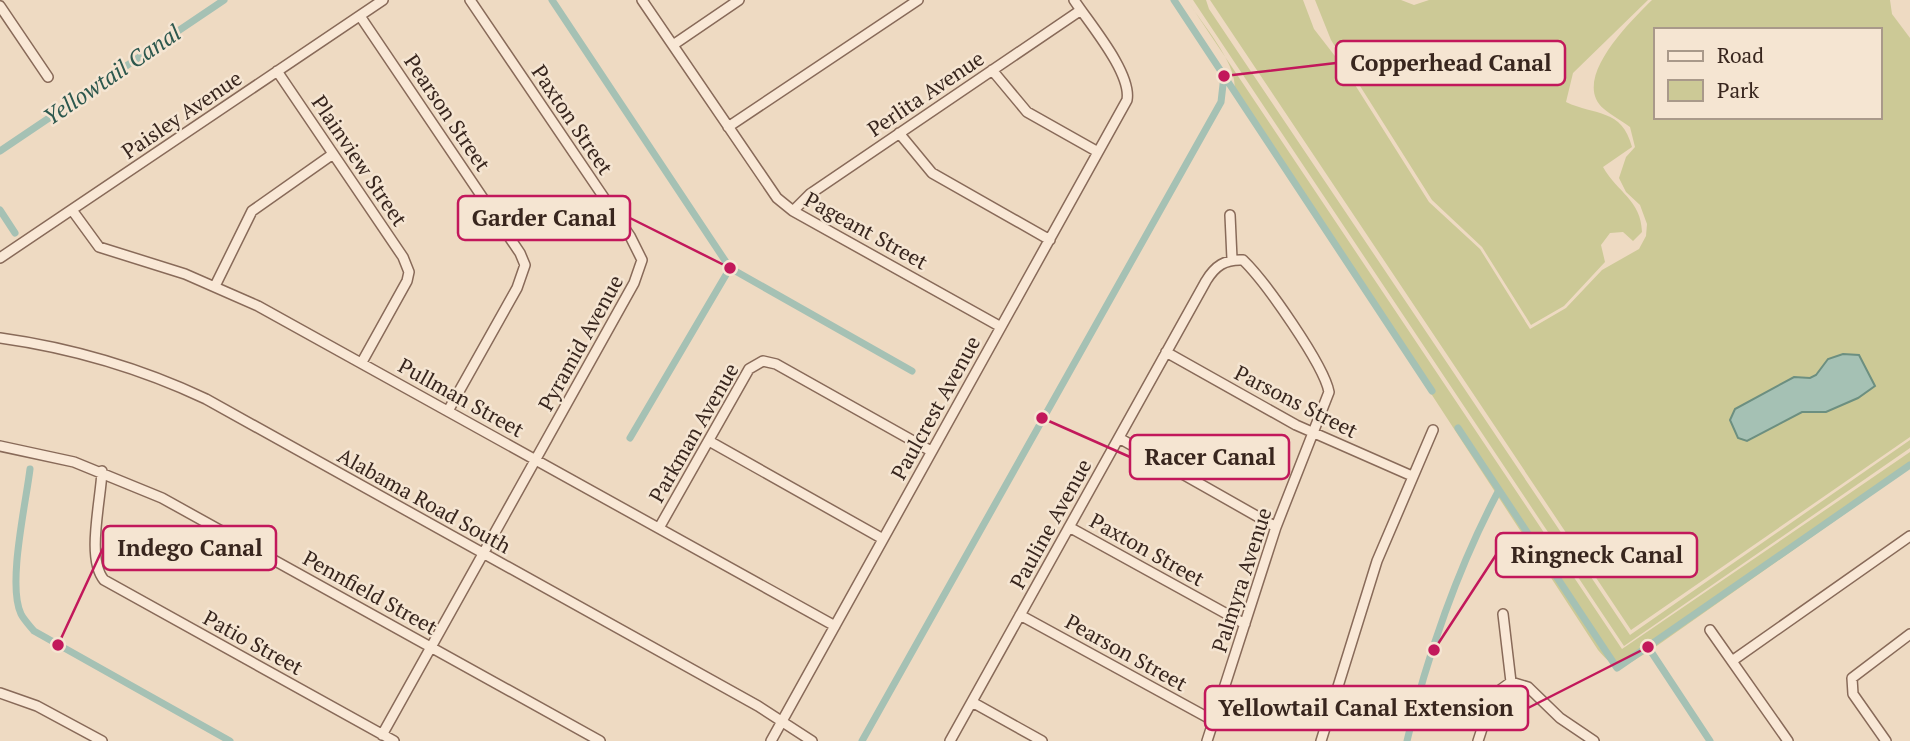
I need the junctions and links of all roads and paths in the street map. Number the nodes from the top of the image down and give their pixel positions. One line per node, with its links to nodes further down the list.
1 (383, 0): 9 (street, Paisley Avenue)
2 (470, 0): 24 (street, Paxton Street)
3 (642, 0): 10 (street, Pageant Street)
4 (739, 0): 10 (street)
5 (918, 0): 14 (street)
6 (1074, 0): 8 (street)
7 (0, 6): 13 (street)
8 (1081, 10): 11 (street, Perlita Avenue); 16 (street, Paulcrest Avenue)
9 (360, 16): 12 (street, Paisley Avenue); 30 (street, Pearson Street)
10 (673, 45): 14 (street, Pageant Street)
11 (992, 70): 15 (street, Perlita Avenue); 16 (street)
12 (277, 71): 17 (street, Plainview Street); 18 (street, Paisley Avenue)
13 (48, 77)
14 (728, 127): 19 (street, Pageant Street)
15 (899, 133): 19 (street, Perlita Avenue); 21 (street)
16 (1098, 152): 21 (street, Paulcrest Avenue)
17 (333, 154): 25 (street); 29 (street, Plainview Street)
18 (72, 210): 22 (street, Paisley Avenue); 25 (street, Pullman Street)
19 (793, 211): 26 (street, Pageant Street)
20 (1230, 215): 23 (street)
21 (1049, 240): 26 (street, Paulcrest Avenue)
22 (0, 258)
23 (1232, 259): 28 (street, Pauline Avenue); 32 (street, Palmyra Avenue)
24 (642, 260): 37 (street, Pyramid Avenue)
25 (215, 286): 29 (street, Pullman Street)
26 (1001, 327): 36 (street, Paulcrest Avenue)
27 (0, 338): 45 (street, Alabama Road South)
28 (1166, 352): 32 (street, Parsons Street); 33 (street, Pauline Avenue)
29 (362, 362): 30 (street, Pullman Street)
30 (448, 411): 37 (street, Pullman Street)
31 (1433, 430): 39 (street)
32 (1312, 433): 39 (street, Parsons Street); 41 (street, Palmyra Avenue)
33 (1119, 438): 40 (street, Pauline Avenue); 41 (street)
34 (709, 441): 36 (street, Parkman Avenue); 42 (street, Parkman Avenue); 44 (street)
35 (0, 446): 38 (street, Pennfield Street)
36 (932, 451): 44 (street, Paulcrest Avenue)
37 (537, 460): 42 (street, Pullman Street); 45 (street, Pyramid Avenue)
38 (102, 471): 52 (street, Pennfield Street); 59 (street, Patio Street)
39 (1412, 476): 68 (street)
40 (1069, 527): 47 (street, Pauline Avenue); 48 (street, Paxton Street)
41 (1276, 527): 48 (street, Palmyra Avenue)
42 (659, 528): 49 (street, Pullman Street)
43 (1910, 536): 53 (street)
44 (883, 539): 49 (street, Paulcrest Avenue)
45 (483, 554): 52 (street, Pyramid Avenue); 57 (street, Alabama Road South)
46 (1503, 614): 54 (street)
47 (1020, 615): 56 (street, Pauline Avenue); 58 (street, Pearson Street)
48 (1245, 624): 58 (street, Palmyra Avenue)
49 (835, 626): 57 (street, Paulcrest Avenue)
50 (1710, 630): 53 (street)
51 (1910, 635): 72 (street)
52 (432, 648): 59 (street, Pyramid Avenue); 62 (street, Pennfield Street)
53 (1732, 661): 71 (street)
54 (1511, 682): 69 (street); 70 (street)
55 (0, 693): 60 (street)
56 (972, 702): 65 (street, Pauline Avenue); 66 (street)
57 (783, 721): 63 (street, Paulcrest Avenue); 64 (street, Alabama Road South)
58 (1214, 722): 67 (street, Palmyra Avenue)
59 (382, 734): 61 (street, Patio Street)
60 (102, 741)
61 (394, 741)
62 (600, 741)
63 (771, 741)
64 (812, 741)
65 (950, 741)
66 (1042, 741)
67 (1207, 741)
68 (1321, 741)
69 (1478, 741)
70 (1594, 741)
71 (1788, 741)
72 (1886, 741)

